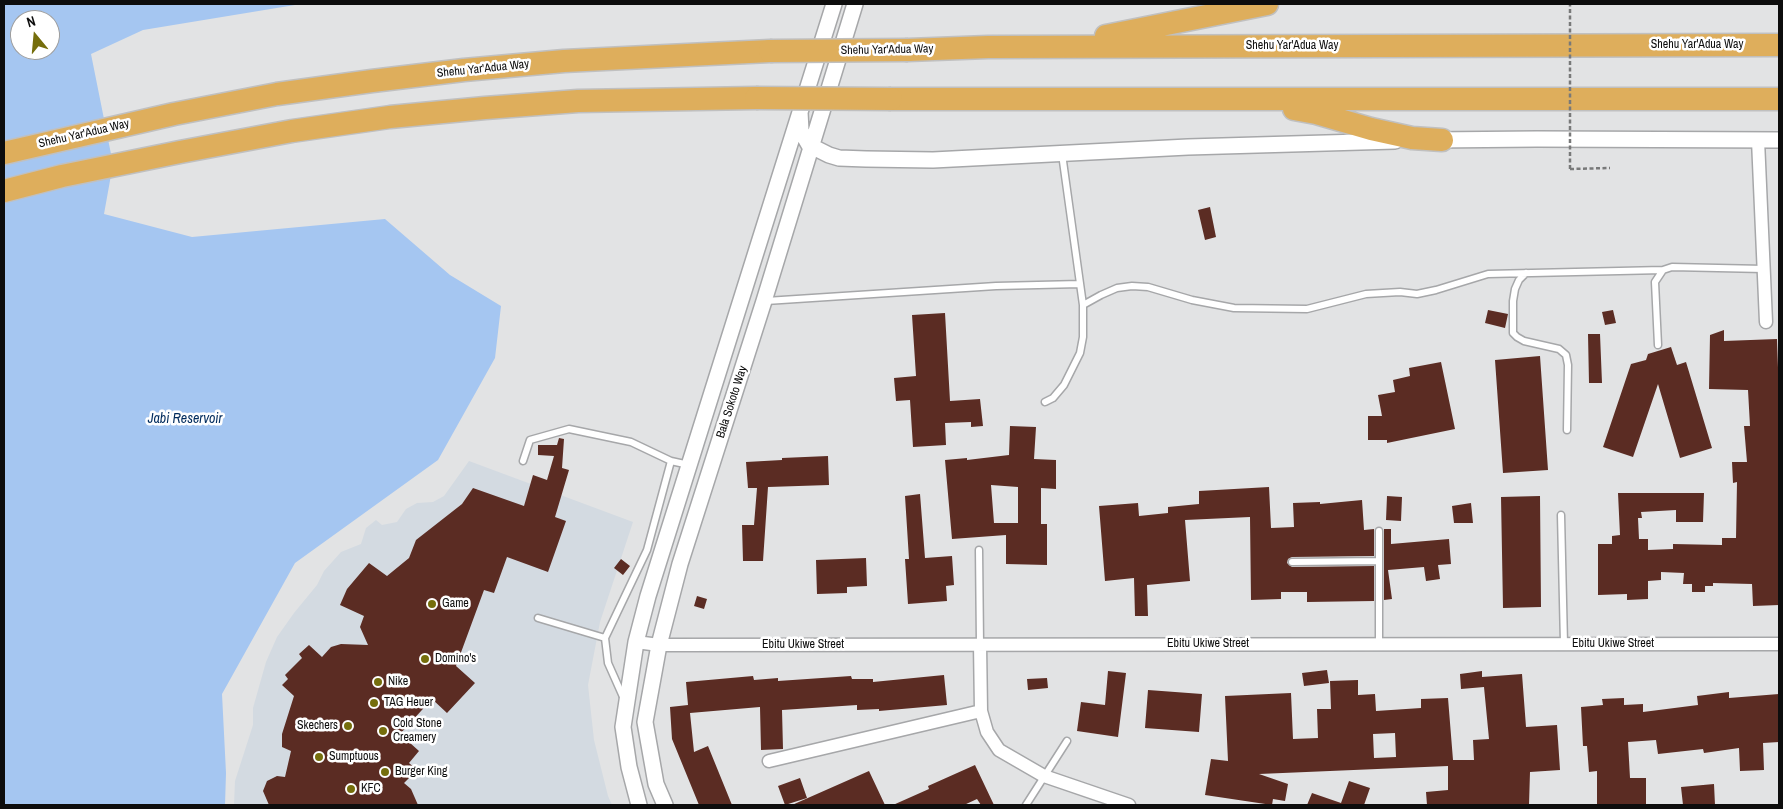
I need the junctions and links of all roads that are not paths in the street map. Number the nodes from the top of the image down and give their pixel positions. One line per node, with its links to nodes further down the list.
1 (834, 4): 8 (street, Bala Sokoto Way)
2 (855, 4): 12 (street, Bala Sokoto Way)
3 (1267, 4): 5 (highway)
4 (1779, 45): 5 (highway, Shehu Yar'Adua Way)
5 (988, 47): 13 (highway, Shehu Yar'Adua Way, bridge)
6 (1779, 99): 7 (highway)
7 (1153, 100): 9 (highway); 17 (highway, bridge)
8 (800, 112): 12 (street); 30 (street, Bala Sokoto Way)
9 (1442, 140): 10 (street); 14 (street)
10 (1758, 140): 11 (street); 18 (street)
11 (1779, 140)
12 (812, 146): 15 (street); 16 (street, Bala Sokoto Way)
13 (4, 152)
14 (1062, 154): 15 (street); 21 (lane)
15 (839, 158): 16 (street)
16 (802, 174): 22 (street, Bala Sokoto Way)
17 (4, 191)
18 (1764, 268): 19 (lane); 24 (street)
19 (1663, 270): 20 (lane); 25 (lane)
20 (1526, 273): 23 (lane); 27 (lane)
21 (1080, 284): 22 (lane); 23 (lane)
22 (764, 301): 43 (street, Bala Sokoto Way)
23 (1083, 305): 26 (lane)
24 (1766, 322)
25 (1658, 345)
26 (1044, 402)
27 (1567, 430)
28 (523, 460): 29 (lane)
29 (671, 461): 30 (lane); 37 (lane)
30 (689, 464): 38 (street, Bala Sokoto Way)
31 (1561, 515): 41 (lane)
32 (1379, 531): 34 (lane)
33 (979, 550): 39 (lane)
34 (1379, 561): 35 (lane); 40 (lane)
35 (1292, 562)
36 (538, 618): 37 (lane)
37 (605, 638): 44 (lane)
38 (636, 642): 43 (street, Ebitu Ukiwe Street); 44 (street, Bala Sokoto Way)
39 (980, 644): 40 (street, Ebitu Ukiwe Street); 43 (street, Ebitu Ukiwe Street); 45 (street)
40 (1379, 644): 41 (street, Ebitu Ukiwe Street)
41 (1564, 644): 42 (street, Ebitu Ukiwe Street)
42 (1779, 644)
43 (659, 645): 50 (street, Bala Sokoto Way)
44 (626, 704): 49 (street, Bala Sokoto Way)
45 (981, 711): 47 (street); 48 (street)
46 (1067, 741): 48 (lane)
47 (769, 761)
48 (1044, 776): 51 (lane); 52 (street)
49 (639, 805)
50 (665, 805)
51 (1026, 805)
52 (1129, 805)

